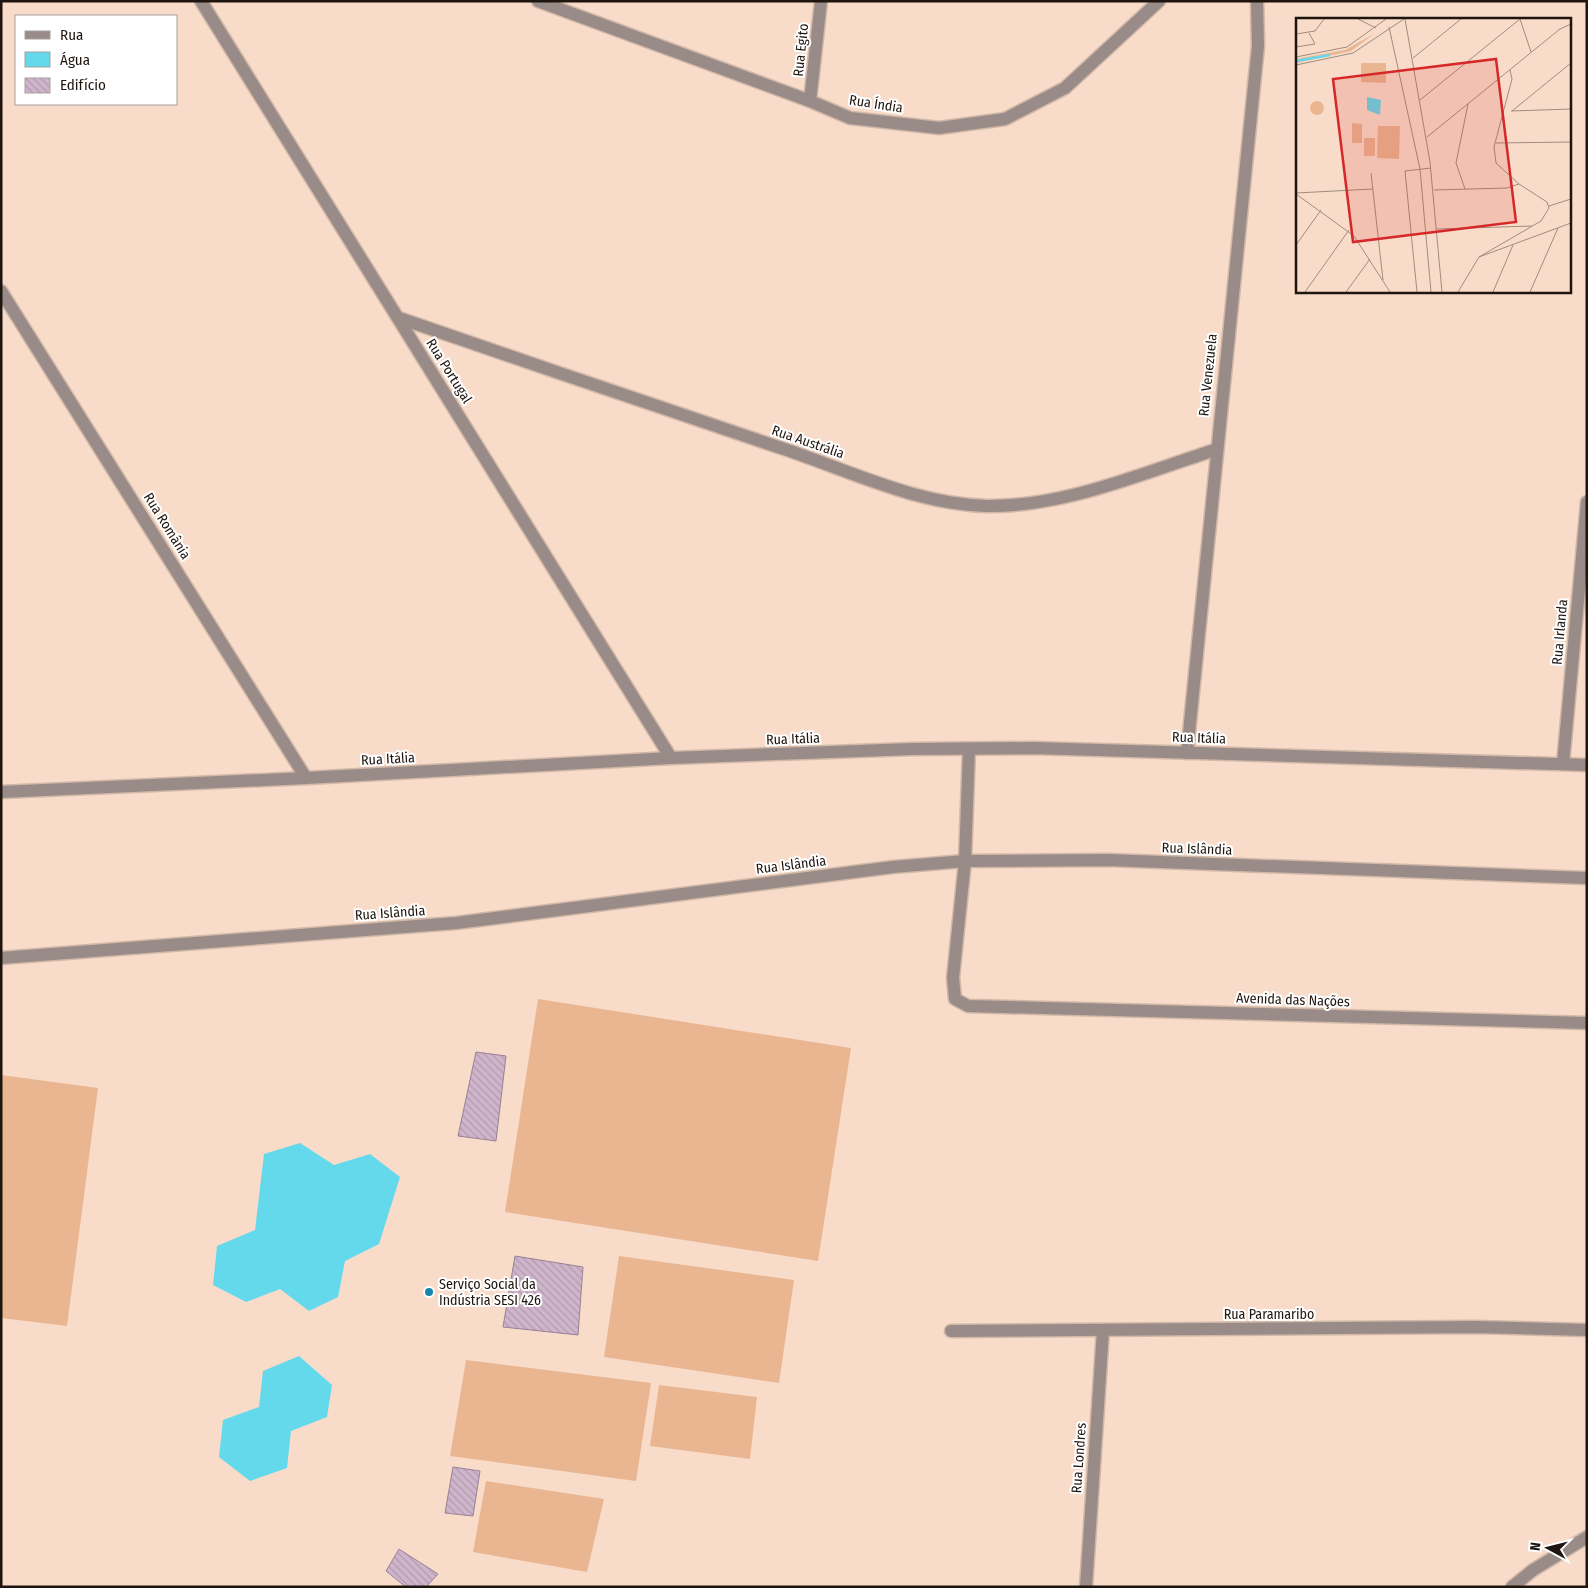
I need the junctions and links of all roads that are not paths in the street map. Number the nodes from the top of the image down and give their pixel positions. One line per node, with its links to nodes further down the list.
1 (201, 1): 8 (street, Rua Portugal)
2 (538, 1): 6 (street, Rua Índia)
3 (821, 1): 6 (street, Rua Egito)
4 (1159, 1): 6 (street, Rua Índia)
5 (1257, 1): 9 (street, Rua Venezuela)
6 (810, 101)
7 (1, 291): 16 (street, Rua România)
8 (399, 318): 9 (street, Rua Austrália); 13 (street, Rua Portugal)
9 (1216, 450): 12 (street, Rua Venezuela)
10 (1587, 502): 14 (street, Rua Irlanda)
11 (969, 749): 12 (street, Rua Itália); 13 (street, Rua Itália); 18 (street)
12 (1187, 753): 14 (street, Rua Itália)
13 (671, 758): 16 (street, Rua Itália)
14 (1563, 764): 15 (street, Rua Itália)
15 (1587, 765)
16 (306, 778): 17 (street, Rua Itália)
17 (1, 792)
18 (965, 861): 19 (street, Rua Islândia); 20 (street, Rua Islândia); 21 (street, Avenida das Nações)
19 (1587, 878)
20 (1, 958)
21 (1587, 1023)
22 (1103, 1330): 23 (street, Rua Paramaribo); 24 (street, Rua Paramaribo); 26 (street, Rua Londres)
23 (1587, 1330)
24 (951, 1331)
25 (1587, 1537): 27 (street)
26 (1086, 1587)
27 (1512, 1587)

